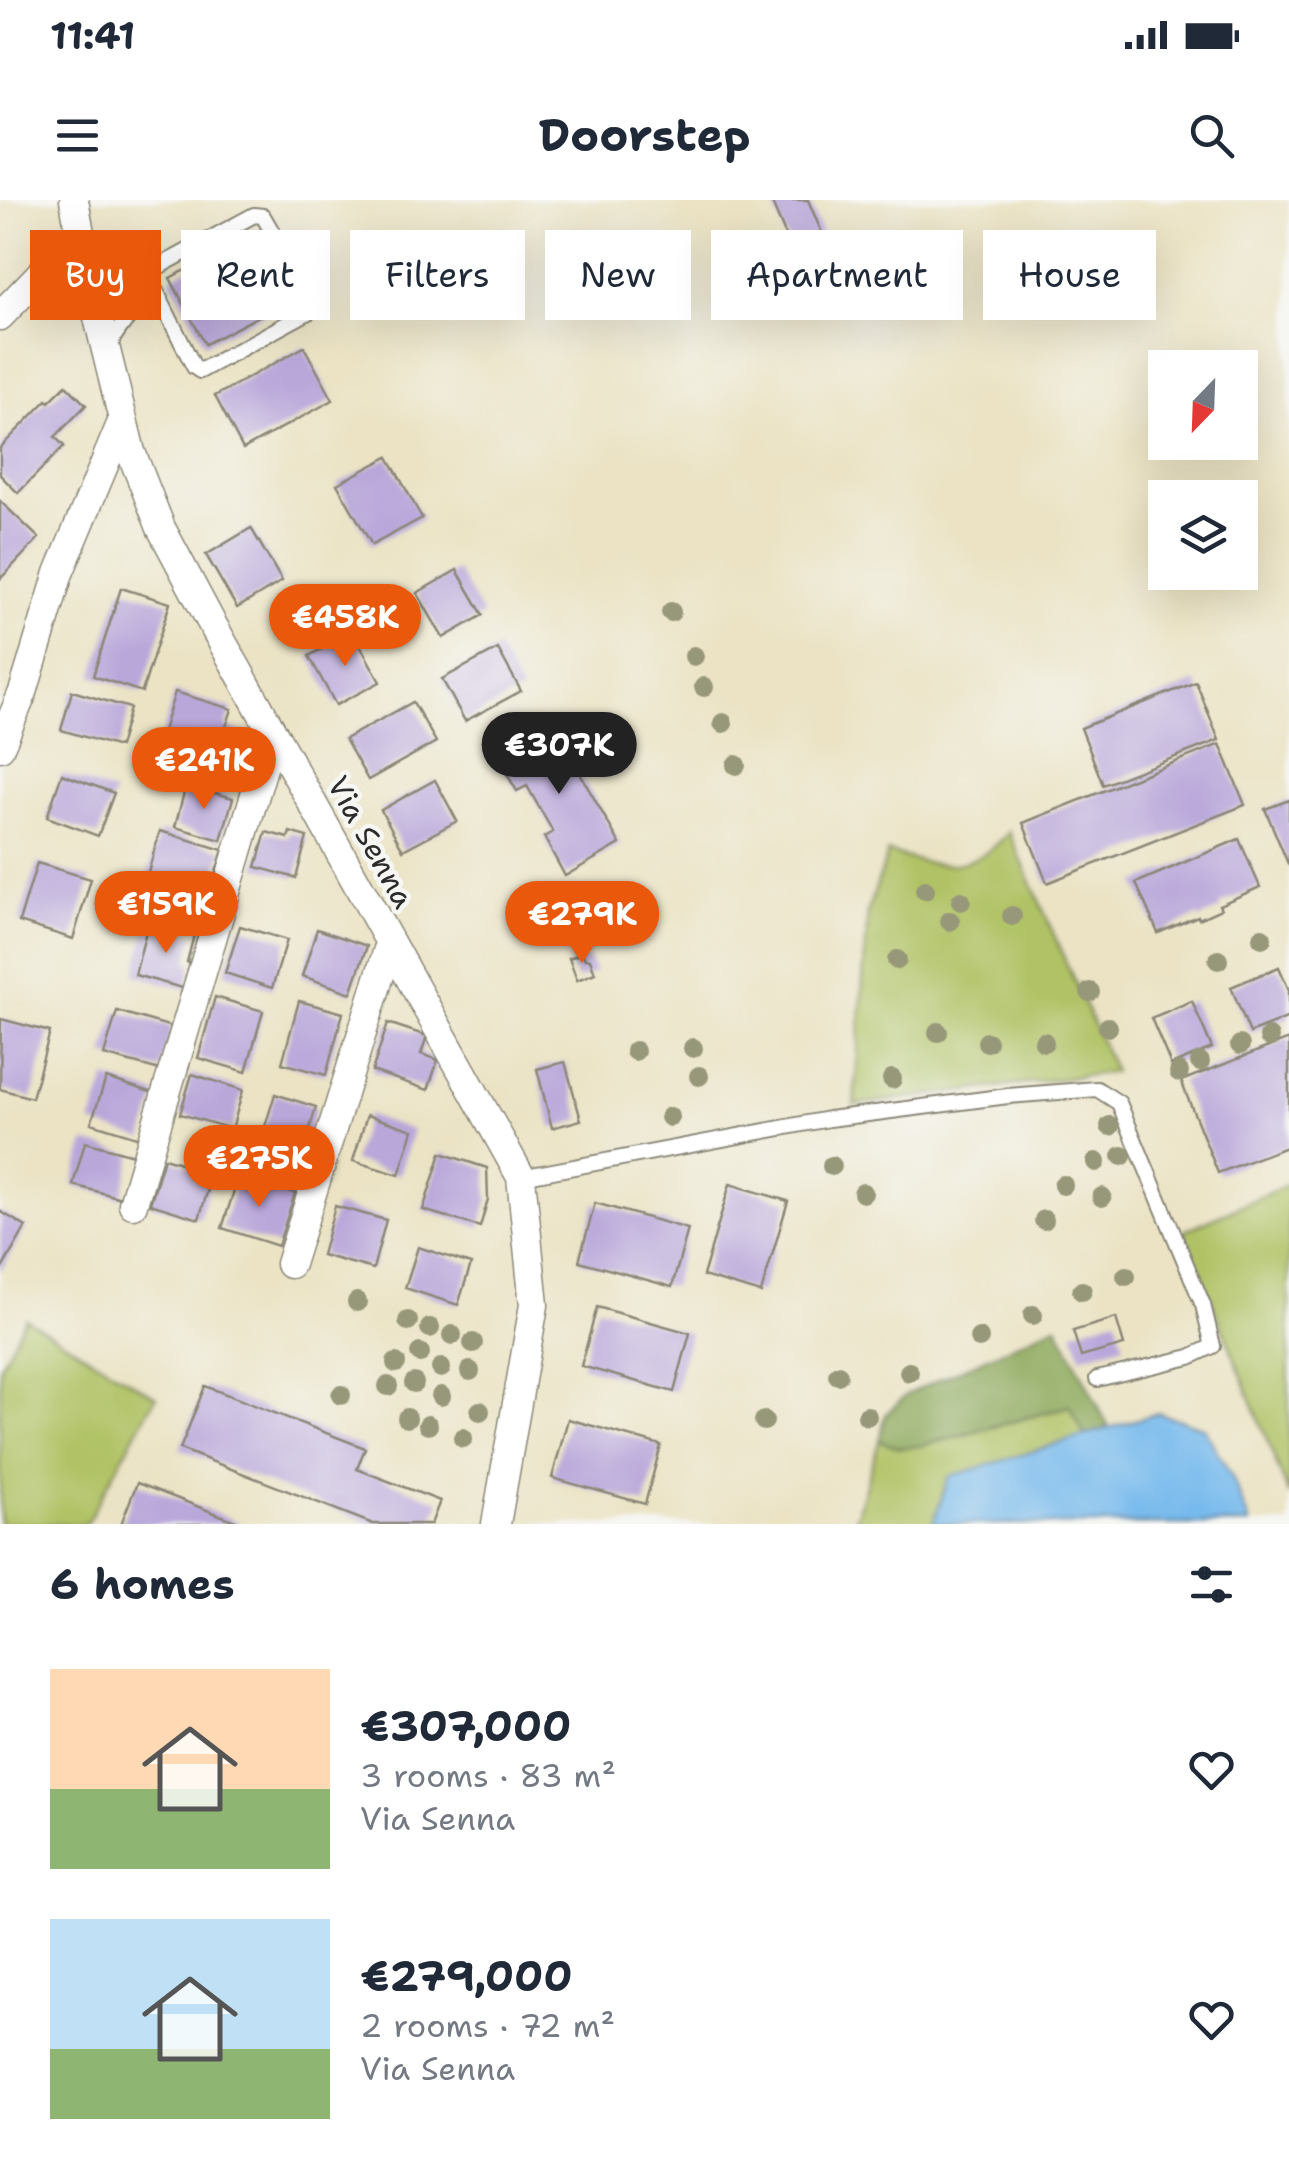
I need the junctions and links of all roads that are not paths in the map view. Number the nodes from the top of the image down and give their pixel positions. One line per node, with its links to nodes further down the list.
1 (74, 200): 2 (street, Via Senna)
2 (78, 230)
3 (30, 285): 5 (street)
4 (159, 299): 4 (lane)
5 (0, 316)
6 (98, 320): 8 (street, Via Senna)
7 (125, 320): 8 (lane)
8 (105, 351): 9 (street, Via Senna)
9 (122, 422): 10 (street, Via Senna); 11 (street)
10 (273, 734): 12 (street, Via Senna); 14 (street)
11 (0, 747)
12 (390, 943): 13 (street, Via Senna); 15 (street)
13 (520, 1177): 16 (lane); 17 (street, Via Senna)
14 (133, 1204)
15 (290, 1264)
16 (1097, 1378)
17 (496, 1524)

